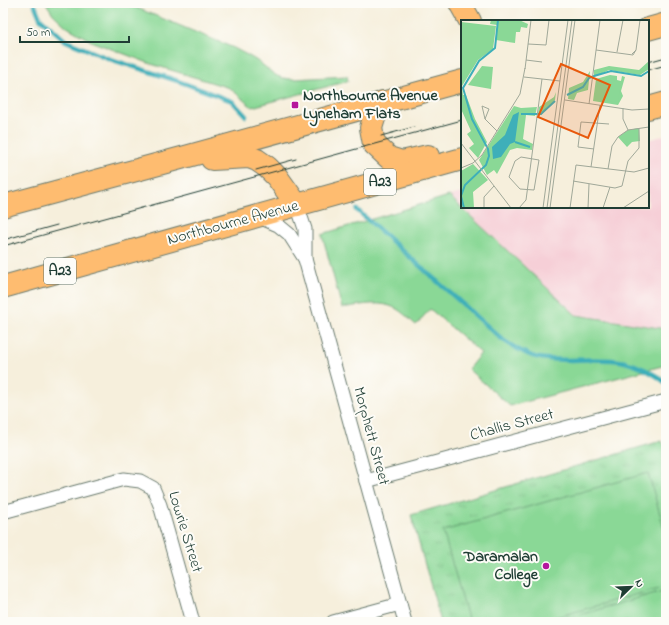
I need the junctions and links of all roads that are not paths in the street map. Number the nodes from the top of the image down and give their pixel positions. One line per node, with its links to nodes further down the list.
1 (460, 3): 2 (street); 3 (highway)
2 (465, 20)
3 (469, 20)
4 (666, 24): 5 (highway)
5 (649, 29)
6 (461, 81): 7 (highway)
7 (383, 102): 10 (highway); 11 (highway)
8 (666, 103): 9 (highway)
9 (649, 108)
10 (461, 148)
11 (196, 154): 13 (highway); 14 (highway)
12 (461, 159): 13 (highway, Northbourne Avenue / A23)
13 (297, 205): 15 (highway, Northbourne Avenue / A23); 16 (street, Morphett Street)
14 (3, 206)
15 (257, 216): 16 (street, Morphett Street); 17 (highway, Northbourne Avenue / A23)
16 (305, 259): 19 (street, Morphett Street)
17 (3, 287)
18 (664, 401): 19 (street, Challis Street)
19 (366, 481): 21 (street, Morphett Street)
20 (3, 512): 22 (street, Lowrie Street)
21 (400, 604): 23 (street); 24 (street, Morphett Street)
22 (193, 622)
23 (333, 622)
24 (405, 622)

